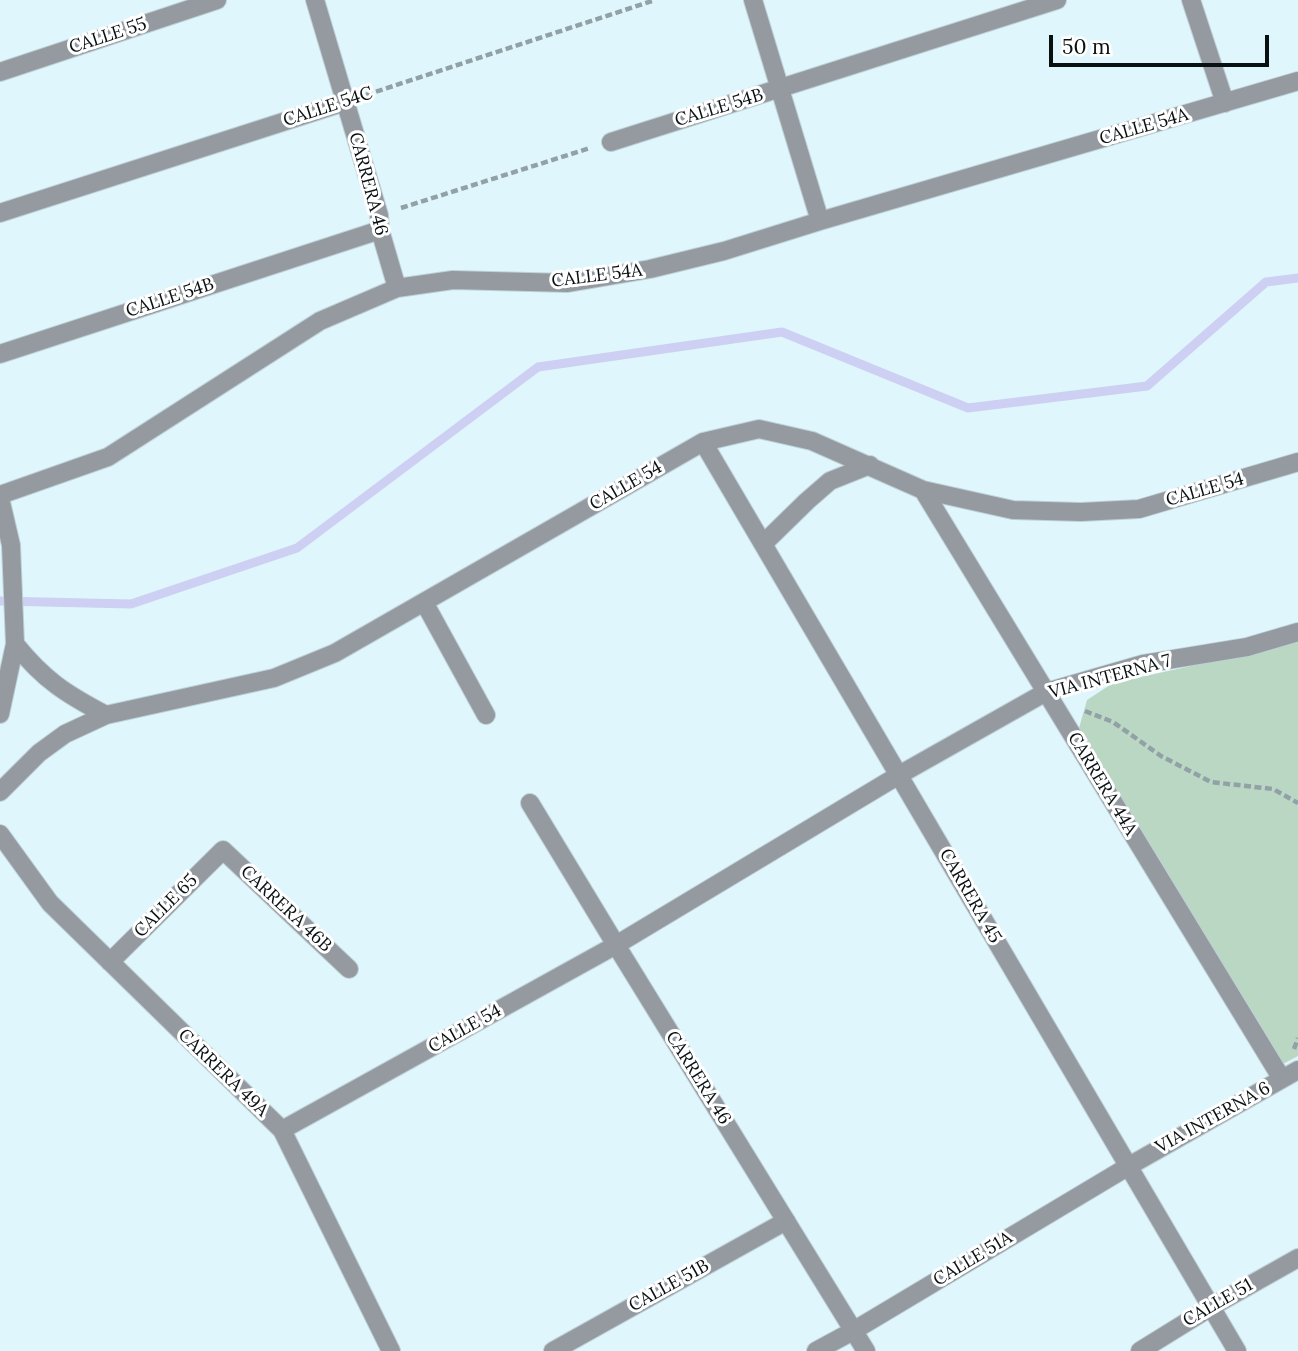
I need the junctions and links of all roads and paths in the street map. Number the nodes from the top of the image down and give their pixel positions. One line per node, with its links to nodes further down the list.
1 (217, 0): 7 (street, CALLE 55)
2 (315, 0): 10 (street, CARRERA 46)
3 (655, 0): 10 (path, CALLE 54C)
4 (753, 0): 9 (street)
5 (1057, 0): 9 (street, CALLE 54B)
6 (1191, 0): 11 (street)
7 (0, 72)
8 (1298, 82): 11 (street)
9 (780, 89): 12 (street, CALLE 54B); 14 (street)
10 (345, 102): 13 (street, CALLE 54C); 15 (street, CARRERA 46)
11 (1225, 103): 14 (street, CALLE 54A)
12 (611, 142): 15 (path)
13 (0, 213)
14 (820, 221): 16 (street, CALLE 54A)
15 (380, 222): 16 (street, CARRERA 46); 17 (street, CALLE 54B)
16 (397, 288): 22 (street, CALLE 54A)
17 (0, 354)
18 (703, 442): 20 (street, CALLE 54); 23 (street, CARRERA 45); 24 (street, CALLE 54)
19 (1298, 462): 21 (street, CALLE 54)
20 (870, 466): 21 (street, CALLE 54); 23 (street)
21 (923, 490): 27 (street, CARRERA 44A)
22 (0, 497): 26 (street)
23 (763, 544): 31 (street, CARRERA 45)
24 (424, 602): 29 (street, CALLE 54); 30 (street)
25 (1298, 632): 27 (street, VIA INTERNA 7)
26 (15, 645): 28 (street); 29 (street)
27 (1046, 692): 31 (street, VIA INTERNA 7); 34 (path); 41 (street, CARRERA 44A)
28 (0, 714)
29 (106, 715): 32 (street, CALLE 54)
30 (486, 715)
31 (899, 775): 37 (street, CALLE 54); 43 (street, CARRERA 45)
32 (0, 792)
33 (530, 803): 37 (street, CARRERA 46)
34 (1298, 803)
35 (0, 834): 38 (street, CARRERA 49A)
36 (223, 850): 38 (street, CALLE 65); 39 (street, CARRERA 46B)
37 (616, 945): 42 (street, CALLE 54); 44 (street, CARRERA 46)
38 (110, 962): 42 (street, CARRERA 49A)
39 (349, 969)
40 (1298, 1070): 41 (street, VIA INTERNA 6)
41 (1282, 1079): 43 (street, VIA INTERNA 6)
42 (282, 1130): 48 (street, CARRERA 49A)
43 (1129, 1166): 46 (street, CARRERA 45); 47 (street, CALLE 51A)
44 (786, 1221): 47 (street, CARRERA 46); 49 (street, CALLE 51B)
45 (1298, 1258): 46 (street, CALLE 51)
46 (1211, 1307): 52 (street, CALLE 51); 53 (street, CARRERA 45)
47 (853, 1331): 50 (street, CALLE 51A); 51 (street, CARRERA 46)
48 (391, 1351)
49 (553, 1351)
50 (816, 1351)
51 (866, 1351)
52 (1140, 1351)
53 (1237, 1351)

